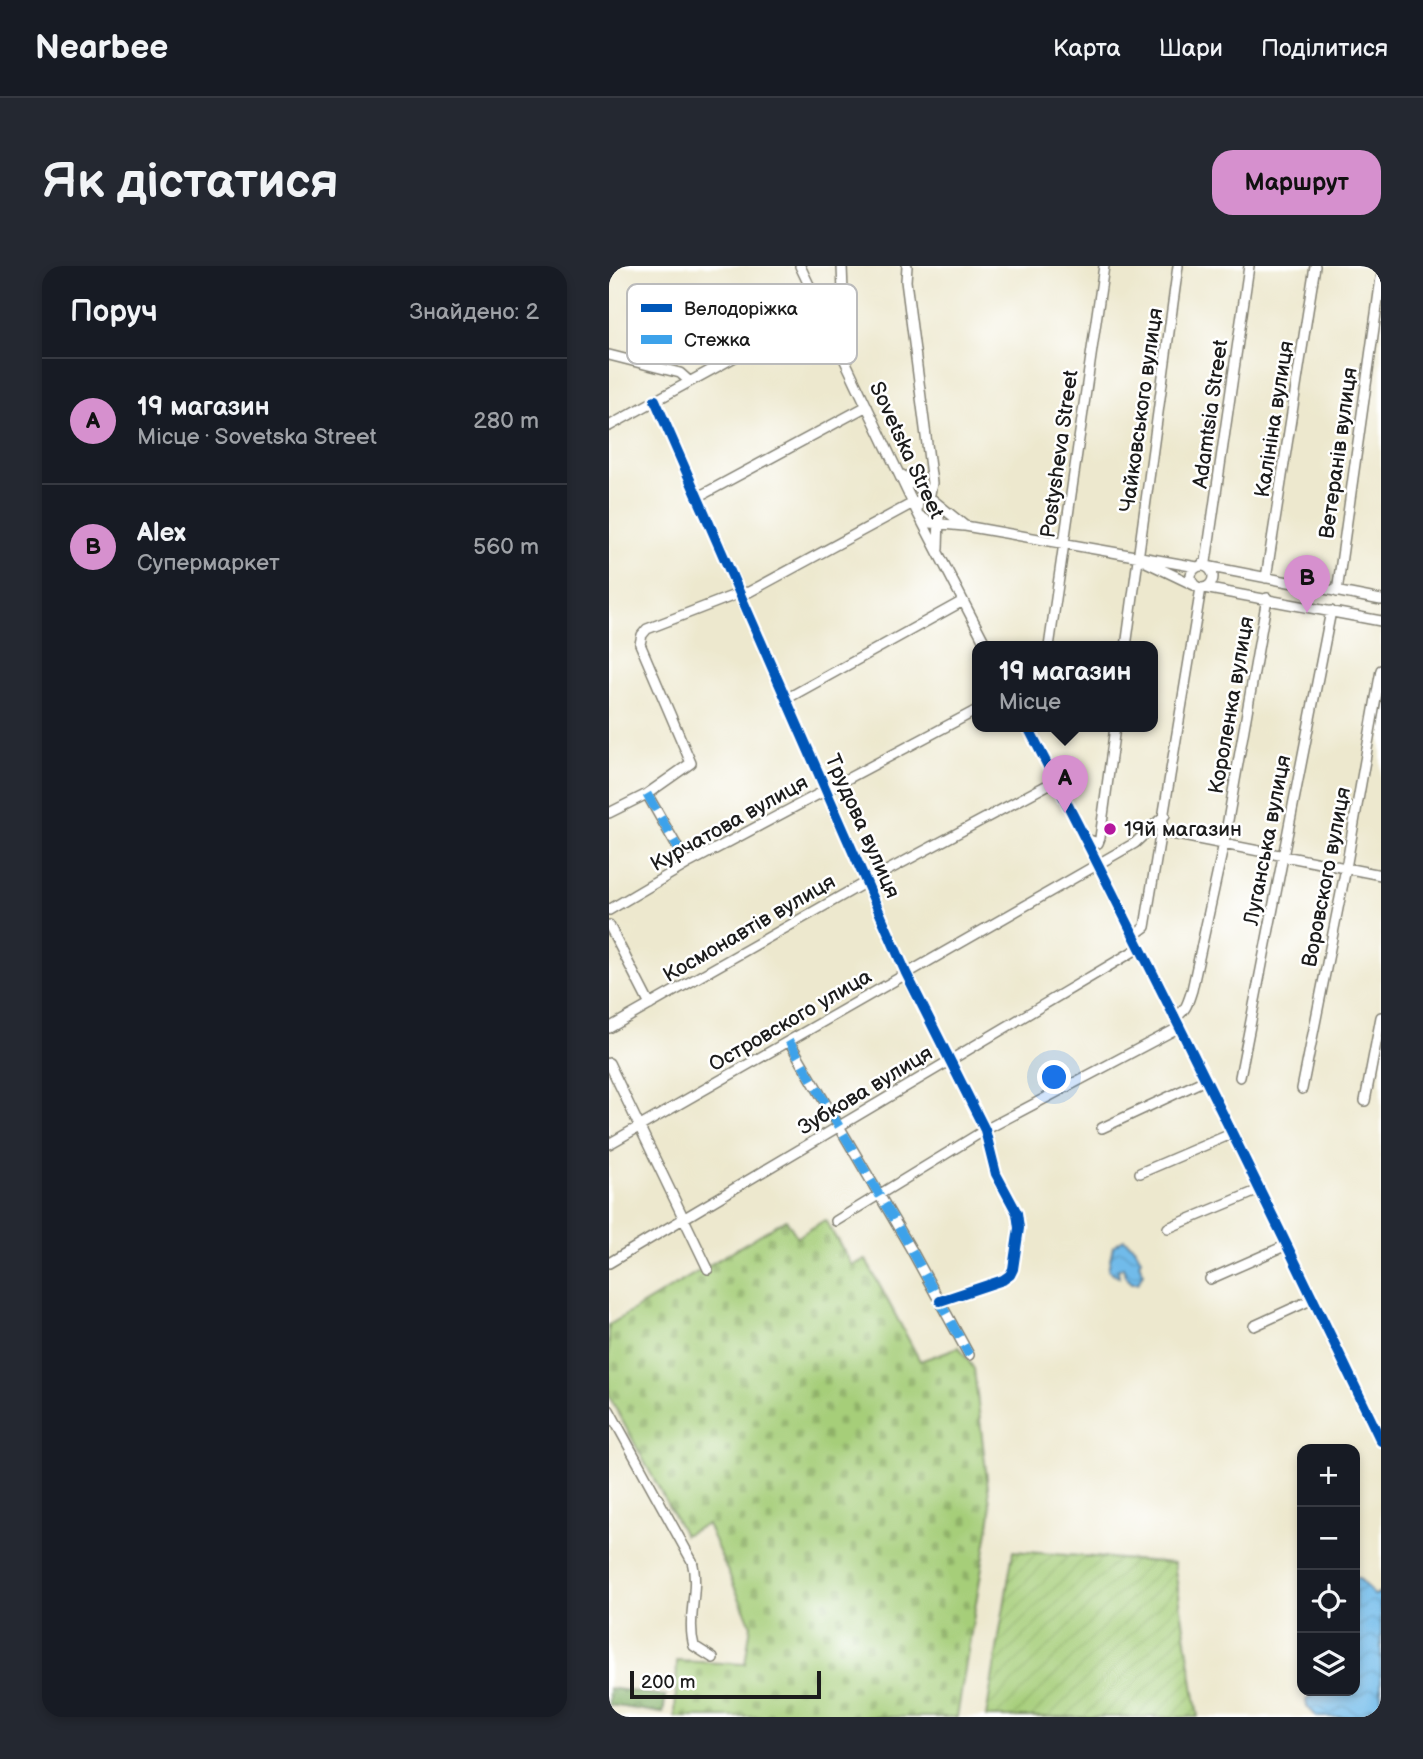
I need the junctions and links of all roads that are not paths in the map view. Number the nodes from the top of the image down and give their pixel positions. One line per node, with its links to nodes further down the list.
1 (800, 266): 9 (street, Sovetska Street)
2 (842, 266): 10 (street)
3 (907, 266): 22 (street)
4 (1104, 266): 27 (street, Postysheva Street)
5 (1178, 266): 29 (street, Чайковського вулиця)
6 (1249, 266): 30 (street, Adamtsia Street)
7 (1315, 266): 31 (street, Калініна вулиця)
8 (1381, 278): 33 (street, Ветеранів вулиця)
9 (809, 284)
10 (844, 284)
11 (609, 355): 12 (street)
12 (627, 360)
13 (644, 364): 16 (street)
14 (721, 364): 16 (street)
15 (847, 364): 18 (street, Sovetska Street)
16 (689, 381): 17 (street)
17 (655, 400): 19 (street); 21 (street, Трудова вулиця)
18 (867, 406): 20 (street, Sovetska Street); 21 (street)
19 (609, 426)
20 (898, 471): 22 (street); 24 (street, Sovetska Street)
21 (698, 497): 34 (street, Трудова вулиця)
22 (928, 497): 23 (street); 24 (street)
23 (936, 504): 25 (street); 26 (street)
24 (915, 508): 25 (street); 28 (street, Sovetska Street); 34 (street)
25 (938, 524): 26 (street); 28 (street)
26 (965, 526): 27 (street)
27 (1064, 543): 29 (street); 41 (street, Postysheva Street)
28 (939, 554): 37 (street, Sovetska Street)
29 (1138, 558): 30 (street); 32 (street); 42 (street, Чайковського вулиця)
30 (1201, 566): 31 (street); 32 (street); 32 (street)
31 (1266, 578): 33 (street)
32 (1200, 587): 35 (street); 52 (street)
33 (1337, 592): 36 (street)
34 (740, 593): 44 (street, Трудова вулиця); 50 (street)
35 (1267, 598): 38 (street); 56 (street, Короленка вулиця)
36 (1381, 600)
37 (964, 601): 40 (street, Sovetska Street); 44 (street)
38 (1331, 611): 39 (street); 58 (street, Луганська вулиця)
39 (1381, 621)
40 (984, 641)
41 (1050, 641)
42 (1127, 641)
43 (1381, 670): 61 (street, Воровского вулиця)
44 (786, 699): 49 (street, Трудова вулиця)
45 (972, 713): 49 (street, Курчатова вулиця)
46 (1031, 732): 48 (street)
47 (1114, 732): 55 (street)
48 (1055, 780): 54 (street); 64 (street, Космонавтів вулиця)
49 (826, 790): 59 (street, Курчатова вулиця); 64 (street, Трудова вулиця)
50 (647, 794): 51 (street); 59 (street)
51 (609, 813)
52 (1165, 815): 53 (street); 57 (street, Островского улица)
53 (1162, 832): 56 (street); 67 (street)
54 (1086, 839): 55 (street); 60 (street); 63 (street)
55 (1098, 843): 57 (street)
56 (1224, 844): 58 (street); 71 (street, Короленка вулиця)
57 (1122, 851): 60 (street, Островского улица)
58 (1282, 856): 61 (street); 78 (street, Луганська вулиця)
59 (687, 864): 65 (street, Курчатова вулиця)
60 (1097, 864): 63 (street, Островского улица); 67 (street)
61 (1346, 869): 62 (street); 80 (street, Воровского вулиця)
62 (1381, 875)
63 (1075, 877): 69 (street, Островского улица)
64 (866, 882): 69 (street, Трудова вулиця); 70 (street, Космонавтів вулиця)
65 (609, 910)
66 (609, 925): 70 (street)
67 (1133, 936): 68 (street)
68 (1139, 948): 71 (street); 76 (street, Зубкова вулиця)
69 (906, 973): 75 (street, Островского улица); 76 (street, Трудова вулиця)
70 (650, 1005): 73 (street, Космонавтів вулиця)
71 (1174, 1017): 74 (street)
72 (1381, 1017): 81 (street)
73 (609, 1028)
74 (1178, 1028): 79 (street); 85 (street)
75 (789, 1041): 82 (street, Островского улица); 83 (street)
76 (950, 1060): 83 (street, Зубкова вулиця); 85 (street, Трудова вулиця)
77 (609, 1063): 82 (street)
78 (1240, 1077)
79 (1205, 1080): 84 (street); 86 (street)
80 (1302, 1090)
81 (1365, 1101)
82 (640, 1125): 87 (street, Островского улица); 91 (street)
83 (838, 1126): 90 (street); 91 (street, Зубкова вулиця)
84 (1102, 1128)
85 (985, 1130): 90 (street); 99 (street, Трудова вулиця)
86 (1231, 1133): 88 (street); 89 (street)
87 (609, 1144)
88 (1140, 1173)
89 (1259, 1190): 93 (street); 94 (street)
90 (880, 1195): 92 (street); 99 (street)
91 (685, 1217): 95 (street, Зубкова вулиця); 96 (street)
92 (836, 1221)
93 (1168, 1228)
94 (1287, 1245): 97 (street); 98 (street)
95 (609, 1263)
96 (708, 1269)
97 (1210, 1279)
98 (1313, 1299): 100 (street); 103 (street)
99 (940, 1301): 101 (street)
100 (1255, 1326)
101 (969, 1355)
102 (609, 1410): 104 (street)
103 (1381, 1441)
104 (713, 1658)

